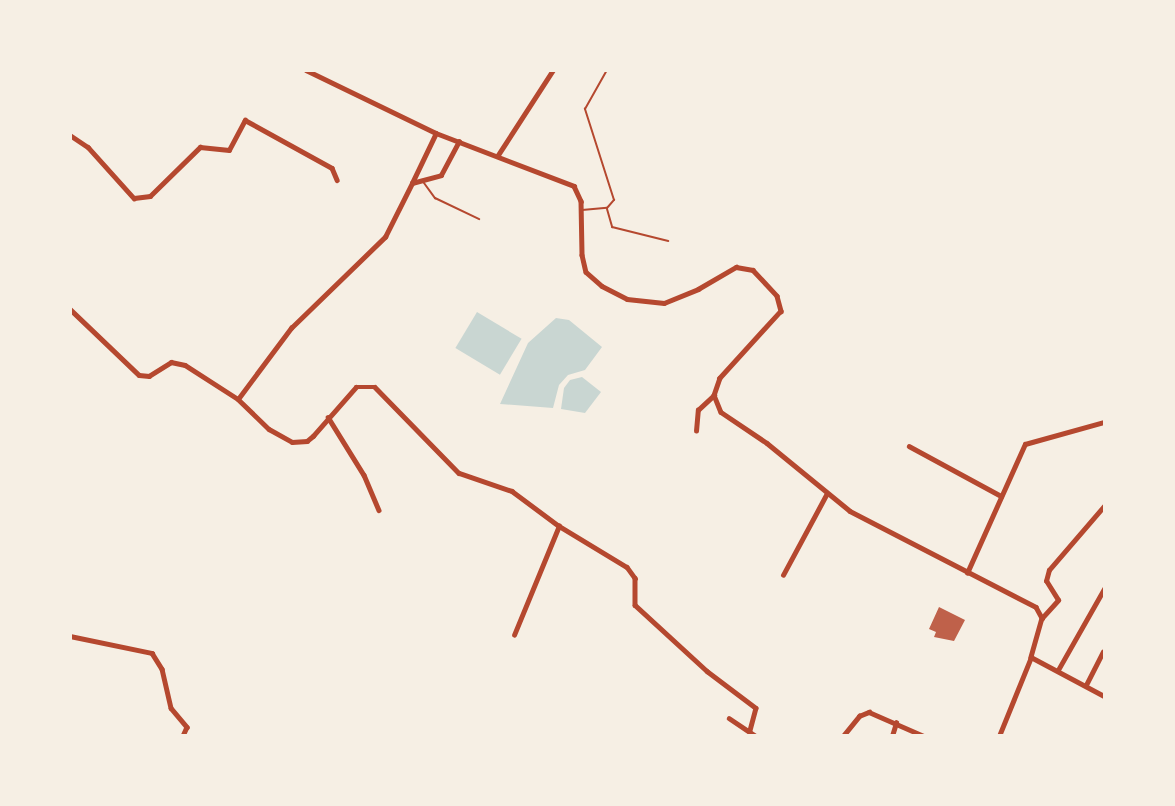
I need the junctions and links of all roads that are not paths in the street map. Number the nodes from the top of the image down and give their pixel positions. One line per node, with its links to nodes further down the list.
1 (306, 70): 4 (street)
2 (554, 70): 7 (street)
3 (607, 70): 11 (lane)
4 (436, 133): 6 (street); 9 (street)
5 (70, 135): 8 (street)
6 (459, 141): 7 (street); 10 (street)
7 (498, 155): 12 (street)
8 (337, 180)
9 (412, 183): 10 (street); 17 (street)
10 (424, 183): 13 (lane)
11 (607, 208): 12 (lane); 14 (lane)
12 (582, 210): 16 (street)
13 (479, 219)
14 (668, 241)
15 (70, 309): 17 (street)
16 (714, 395): 20 (street); 22 (street)
17 (238, 399): 18 (street)
18 (328, 417): 25 (street); 28 (street)
19 (1104, 422): 23 (street)
20 (696, 431)
21 (909, 446): 23 (street)
22 (826, 495): 29 (street); 30 (street)
23 (1001, 496): 29 (street)
24 (1104, 506): 26 (street)
25 (379, 510)
26 (1098, 514): 27 (street); 32 (street)
27 (1104, 520)
28 (559, 526): 33 (street); 42 (street)
29 (967, 573): 32 (street)
30 (783, 575)
31 (1104, 589): 37 (street)
32 (1042, 618): 36 (street)
33 (513, 635)
34 (70, 636): 43 (street)
35 (1103, 652): 38 (street)
36 (1031, 657): 37 (street); 49 (street)
37 (1058, 670): 38 (street)
38 (1086, 685): 39 (street)
39 (1104, 696)
40 (729, 718): 42 (street)
41 (896, 723): 46 (street); 47 (street); 48 (street)
42 (748, 730): 44 (street); 45 (street)
43 (183, 735)
44 (742, 735)
45 (756, 735)
46 (843, 735)
47 (892, 735)
48 (924, 735)
49 (999, 735)

